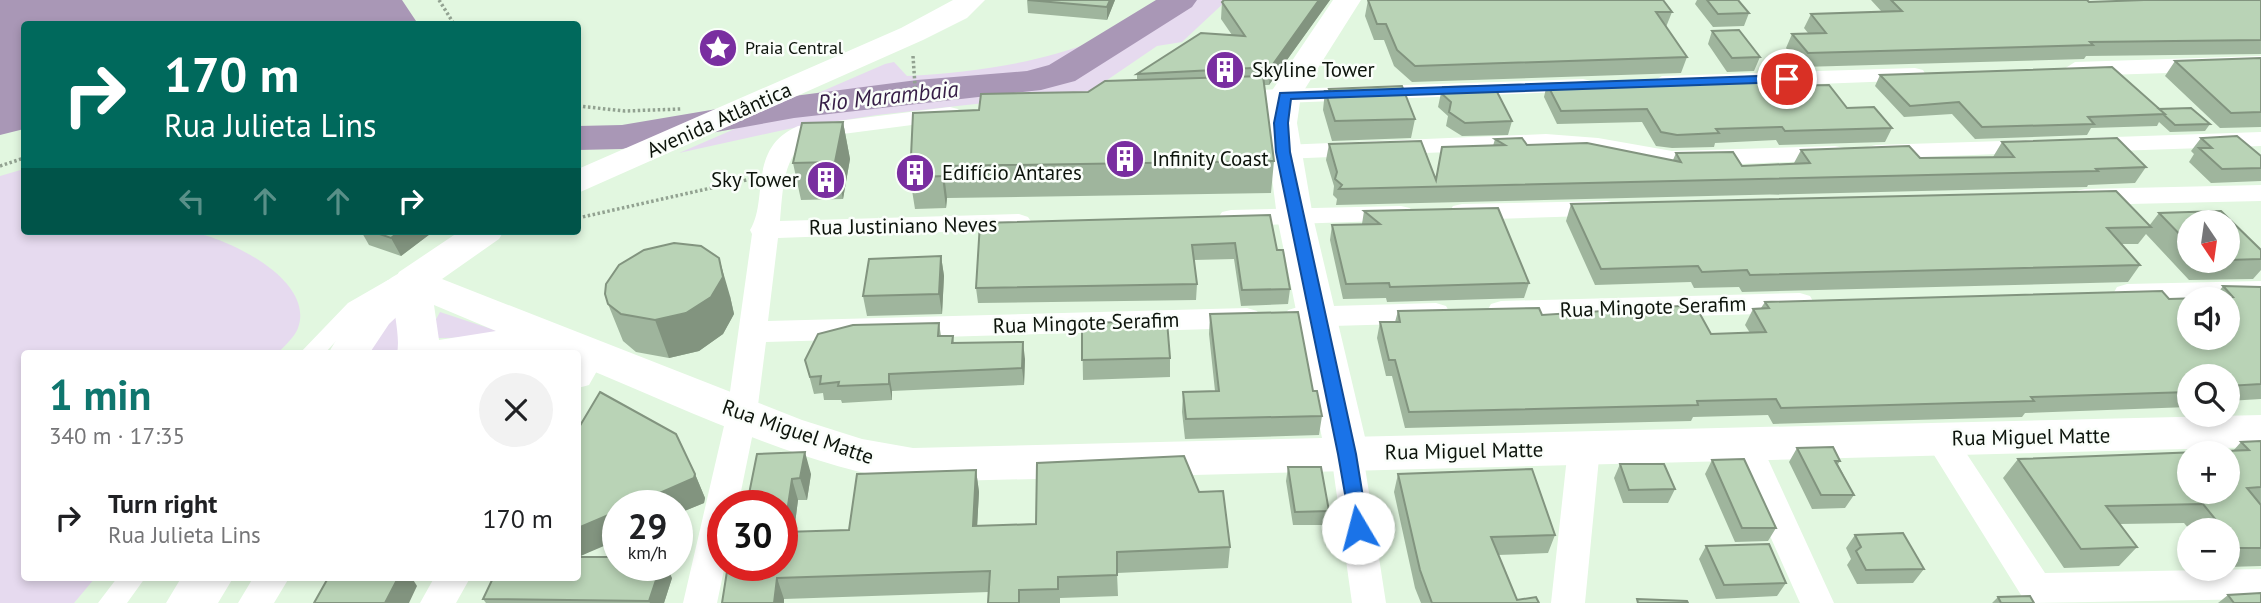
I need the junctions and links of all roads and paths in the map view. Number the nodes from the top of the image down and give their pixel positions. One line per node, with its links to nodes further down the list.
1 (439, 0): 4 (path)
2 (971, 0): 22 (main road, Avenida Atlântica)
3 (1347, 0): 11 (main road)
4 (452, 21)
5 (913, 61): 14 (path)
6 (2261, 63): 7 (street)
7 (2052, 70)
8 (1940, 74): 9 (street)
9 (1633, 84)
10 (1605, 85): 11 (street)
11 (1284, 96): 12 (street); 18 (main road)
12 (1208, 99)
13 (581, 106): 15 (path)
14 (917, 110)
15 (625, 111)
16 (968, 112): 21 (street)
17 (2261, 139): 18 (street)
18 (1283, 152): 27 (main road)
19 (21, 159): 20 (path)
20 (0, 166)
21 (773, 174): 26 (path); 30 (street)
22 (581, 181)
23 (2261, 193): 24 (street)
24 (2065, 198)
25 (1631, 208): 27 (street)
26 (581, 217)
27 (1295, 217): 28 (street); 36 (main road)
28 (1200, 219)
29 (1050, 223): 30 (street, Rua Justiniano Neves)
30 (763, 230): 37 (street)
31 (480, 235): 32 (main road)
32 (412, 281): 38 (street); 39 (main road); 40 (main road); 43 (main road, Rua Miguel Matte)
33 (2261, 291): 34 (street)
34 (2095, 295)
35 (1831, 302): 36 (street, Rua Mingote Serafim)
36 (1318, 316): 37 (street, Rua Mingote Serafim); 50 (main road)
37 (751, 332): 45 (street)
38 (314, 350)
39 (351, 350)
40 (417, 350)
41 (463, 350): 42 (main road, Rua Miguel Matte)
42 (514, 350)
43 (558, 350)
44 (581, 360): 45 (main road, Rua Miguel Matte)
45 (742, 413): 50 (main road, Rua Miguel Matte); 61 (street)
46 (2261, 431): 47 (main road, Rua Miguel Matte)
47 (1940, 439): 48 (main road, Rua Miguel Matte); 56 (street)
48 (1745, 444): 49 (main road, Rua Miguel Matte); 64 (street)
49 (1584, 448): 50 (main road, Rua Miguel Matte); 63 (street)
50 (1347, 454): 62 (street)
51 (129, 581): 57 (street)
52 (207, 581): 58 (main road)
53 (270, 581): 59 (street)
54 (451, 581): 60 (street)
55 (2261, 584): 56 (street)
56 (2040, 596)
57 (111, 603)
58 (190, 603)
59 (255, 603)
60 (437, 603)
61 (701, 603)
62 (1369, 603)
63 (1568, 603)
64 (1817, 603)

